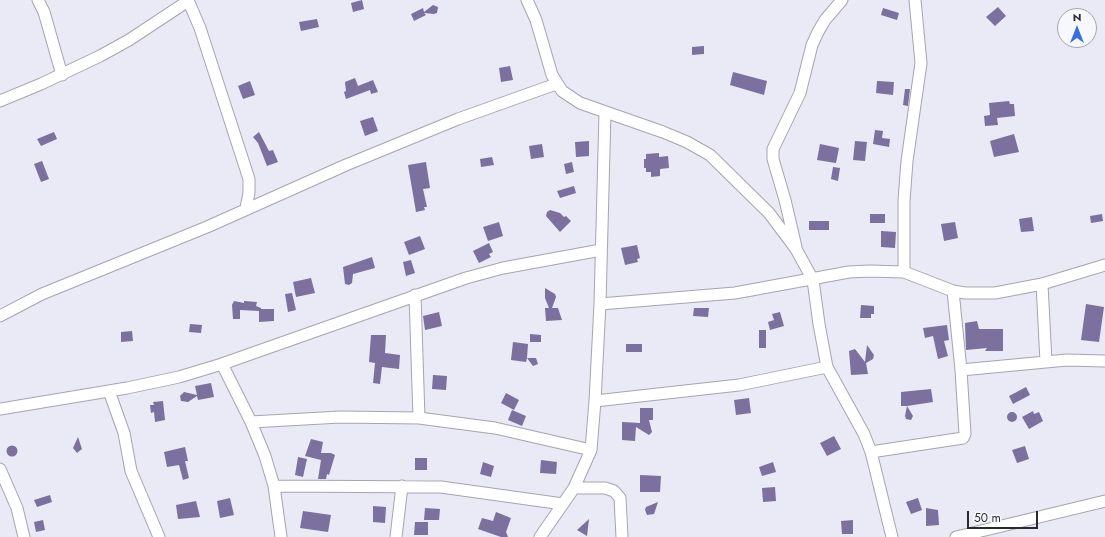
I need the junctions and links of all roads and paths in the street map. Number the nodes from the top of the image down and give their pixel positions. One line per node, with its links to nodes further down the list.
1 (38, 0): 6 (street)
2 (527, 0): 7 (street)
3 (842, 0): 11 (street)
4 (915, 0): 14 (street)
5 (188, 1): 6 (street); 10 (street)
6 (62, 75): 8 (street)
7 (556, 84): 9 (street); 10 (street)
8 (0, 101)
9 (605, 112): 11 (street); 12 (street)
10 (246, 208): 20 (street)
11 (796, 249): 15 (street)
12 (602, 250): 18 (street); 19 (street)
13 (1105, 265): 16 (street)
14 (904, 272): 15 (street); 17 (street)
15 (813, 280): 19 (street); 24 (street)
16 (1042, 284): 17 (street); 22 (street)
17 (953, 291): 25 (street)
18 (415, 295): 23 (street); 29 (street)
19 (600, 304): 27 (street)
20 (0, 316)
21 (1105, 361): 22 (street)
22 (1046, 362): 25 (street)
23 (222, 364): 26 (street); 30 (street)
24 (828, 367): 27 (street); 32 (street)
25 (961, 370): 32 (street)
26 (109, 391): 28 (street); 40 (street)
27 (595, 401): 31 (street)
28 (0, 410)
29 (419, 418): 30 (street); 31 (street)
30 (252, 422): 34 (street)
31 (591, 450): 36 (street)
32 (871, 452): 45 (street)
33 (0, 469): 39 (street)
34 (274, 486): 35 (street); 41 (street)
35 (402, 486): 38 (street); 42 (street)
36 (574, 488): 38 (street); 44 (street)
37 (1105, 501): 46 (street)
38 (563, 504): 43 (street)
39 (24, 537)
40 (159, 537)
41 (281, 537)
42 (396, 537)
43 (540, 537)
44 (622, 537)
45 (892, 537)
46 (956, 537)

